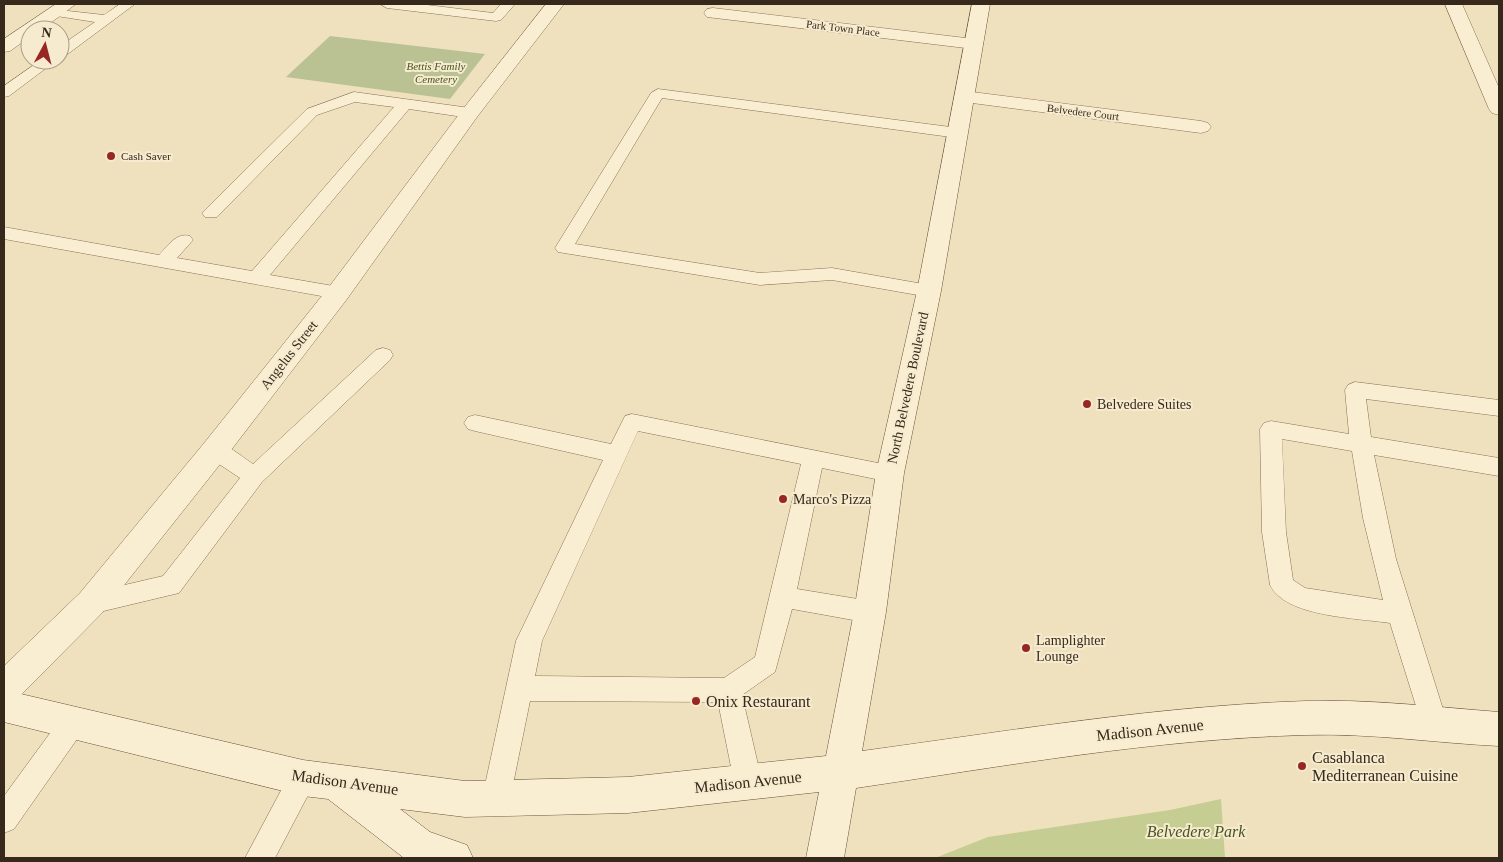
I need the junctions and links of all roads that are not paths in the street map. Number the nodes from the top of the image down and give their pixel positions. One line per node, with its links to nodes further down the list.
1 (128, 4): 9 (lane)
2 (387, 4): 3 (lane)
3 (508, 4)
4 (555, 4): 18 (street, Angelus Street)
5 (981, 4): 10 (street, North Belvedere Boulevard)
6 (1453, 4): 17 (street)
7 (61, 8): 9 (lane); 12 (street)
8 (713, 13): 10 (street, Park Town Place)
9 (106, 19): 11 (lane)
10 (974, 44): 15 (street, North Belvedere Boulevard)
11 (70, 46)
12 (4, 47)
13 (36, 70): 14 (lane)
14 (4, 94)
15 (964, 97): 19 (street, Belvedere Court); 20 (street, North Belvedere Boulevard)
16 (405, 104): 18 (lane); 21 (lane); 25 (lane)
17 (1499, 109)
18 (470, 113): 27 (street, Angelus Street)
19 (1201, 128)
20 (958, 132): 26 (street, North Belvedere Boulevard); 26 (lane)
21 (211, 214)
22 (4, 233): 24 (lane)
23 (184, 240): 24 (lane)
24 (163, 261): 25 (lane)
25 (257, 278): 27 (lane)
26 (929, 291): 36 (street, North Belvedere Boulevard)
27 (338, 292): 32 (street, Angelus Street)
28 (383, 355): 37 (lane)
29 (1499, 408): 31 (lane)
30 (475, 423): 33 (lane)
31 (1359, 444): 35 (lane); 41 (lane); 41 (lane)
32 (215, 450): 37 (lane); 39 (street, Angelus Street)
33 (616, 454): 34 (lane); 42 (lane)
34 (813, 457): 36 (lane); 38 (lane)
35 (1499, 467)
36 (890, 473): 40 (street, North Belvedere Boulevard)
37 (254, 476): 39 (lane)
38 (783, 596): 40 (lane); 44 (lane)
39 (91, 603): 43 (street, Angelus Street)
40 (870, 612): 49 (street, North Belvedere Boulevard)
41 (1398, 613): 46 (lane)
42 (519, 688): 44 (lane); 52 (lane)
43 (4, 689)
44 (728, 690): 51 (lane)
45 (4, 706): 47 (street, Madison Avenue)
46 (1434, 722): 48 (street, Madison Avenue); 49 (street, Madison Avenue)
47 (73, 723): 50 (street, Madison Avenue); 53 (lane)
48 (1499, 728)
49 (840, 772): 51 (street, Madison Avenue); 57 (street, North Belvedere Boulevard)
50 (319, 780): 52 (street, Madison Avenue); 54 (street); 55 (lane)
51 (748, 782): 52 (street, Madison Avenue)
52 (496, 799)
53 (4, 818)
54 (418, 853): 56 (street)
55 (259, 858)
56 (454, 858)
57 (825, 858)

